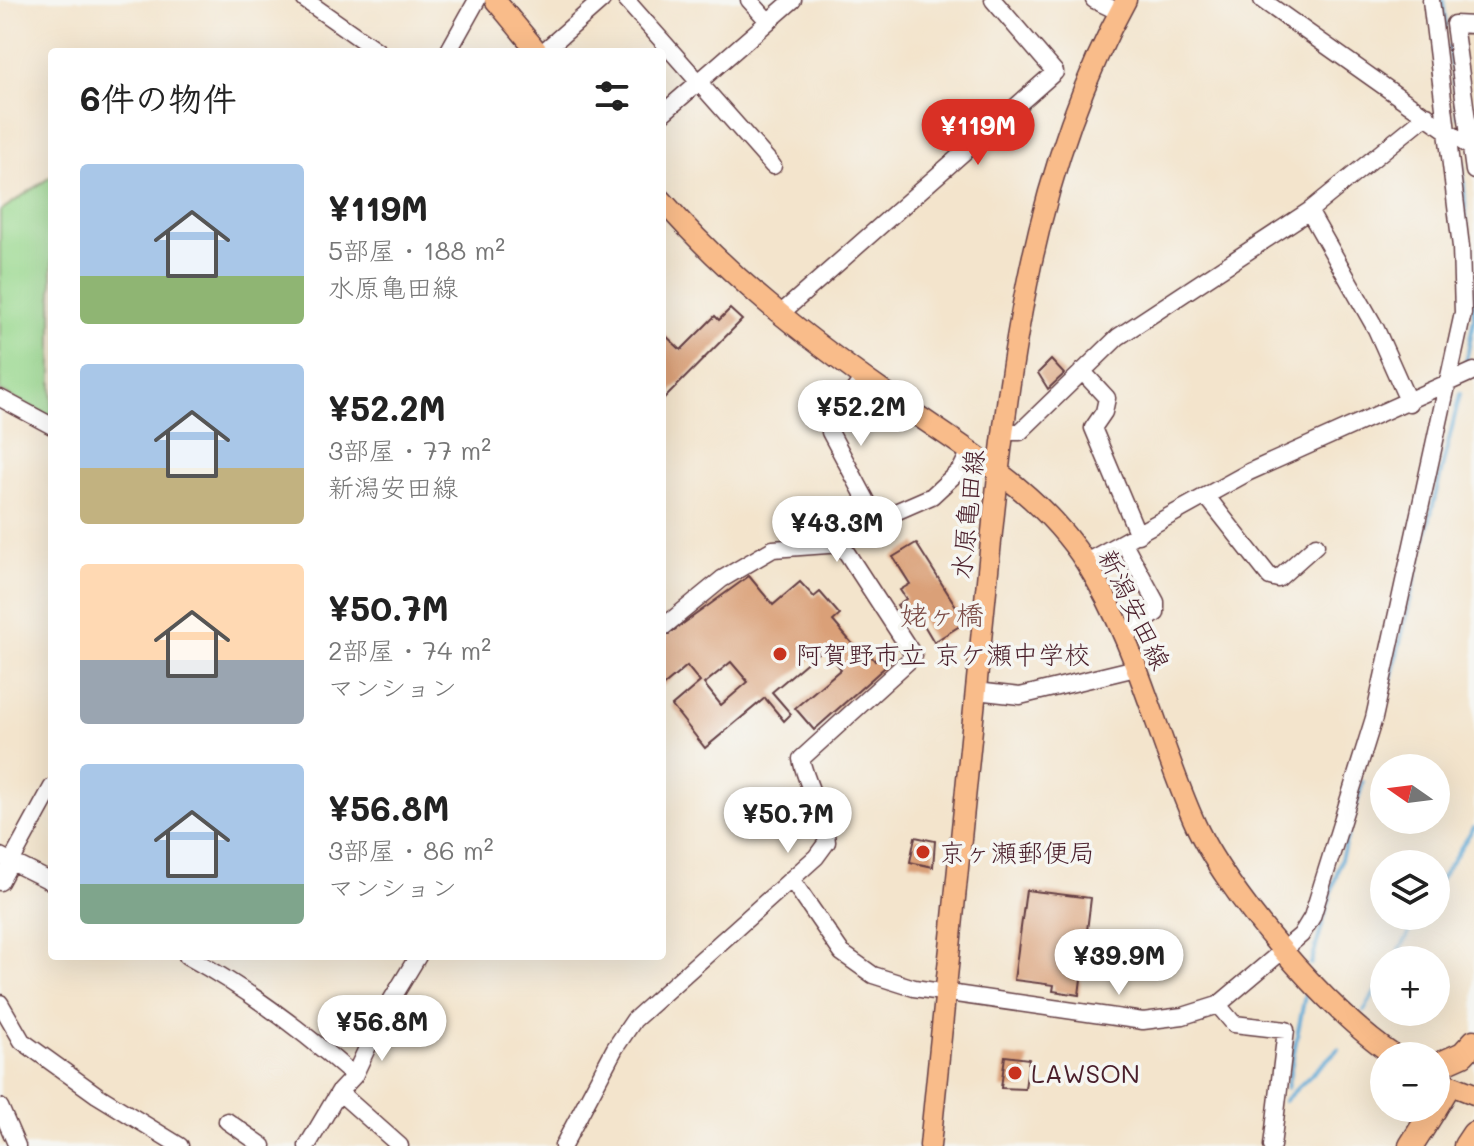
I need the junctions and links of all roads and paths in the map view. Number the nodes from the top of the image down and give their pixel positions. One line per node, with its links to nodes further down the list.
1 (305, 0): 15 (street)
2 (477, 0): 16 (street)
3 (495, 0): 17 (main road)
4 (602, 0): 18 (street)
5 (626, 0): 19 (street)
6 (749, 0): 13 (street)
7 (793, 0): 13 (street)
8 (1094, 0): 12 (street)
9 (1262, 0): 21 (street)
10 (1431, 0): 22 (street)
11 (996, 2): 28 (street)
12 (1123, 6): 36 (main road, 水原亀田線)
13 (768, 21): 19 (street)
14 (1474, 25): 23 (street)
15 (373, 48)
16 (450, 48)
17 (537, 48)
18 (546, 48)
19 (699, 81): 20 (street); 24 (street)
20 (666, 110)
21 (1427, 115): 22 (street); 27 (street)
22 (1448, 131): 23 (street); 32 (street)
23 (1473, 149): 25 (street)
24 (773, 166)
25 (1474, 171)
26 (666, 205): 28 (main road, 新潟安田線)
27 (1309, 211): 29 (street); 34 (street)
28 (779, 315): 31 (main road, 新潟安田線)
29 (1082, 371): 36 (street); 41 (street)
30 (1474, 371): 32 (street)
31 (863, 378): 37 (main road, 新潟安田線); 40 (street)
32 (1449, 385): 34 (street); 54 (street)
33 (0, 398): 35 (street)
34 (1409, 403): 39 (street)
35 (48, 424)
36 (1002, 432): 38 (main road, 水原亀田線)
37 (969, 453): 38 (main road, 新潟安田線); 40 (street)
38 (999, 472): 44 (main road, 新潟安田線); 48 (main road, 水原亀田線)
39 (1207, 497): 41 (street); 43 (street)
40 (877, 520): 42 (street)
41 (1131, 539): 44 (street); 46 (street)
42 (841, 544): 45 (street); 51 (street)
43 (1316, 545)
44 (1086, 562): 46 (main road, 新潟安田線)
45 (666, 625)
46 (1123, 637): 47 (main road, 新潟安田線)
47 (1136, 668): 48 (street); 54 (main road, 新潟安田線)
48 (976, 691): 57 (main road, 水原亀田線)
49 (48, 793): 50 (street)
50 (6, 858): 52 (street); 53 (street)
51 (791, 879): 57 (street); 75 (street)
52 (48, 880)
53 (0, 882)
54 (1283, 949): 59 (street); 60 (main road, 新潟安田線)
55 (194, 960): 63 (street)
56 (416, 960): 63 (street)
57 (946, 991): 59 (street); 76 (main road, 水原亀田線)
58 (0, 1003): 71 (street)
59 (1218, 1005): 77 (street)
60 (1378, 1042)
61 (1474, 1042): 62 (highway)
62 (1450, 1072)
63 (354, 1076): 65 (street)
64 (1450, 1091): 66 (main road)
65 (339, 1092): 73 (street); 74 (street)
66 (1474, 1094)
67 (0, 1107): 70 (street)
68 (227, 1121): 72 (street)
69 (1422, 1122): 78 (highway)
70 (17, 1146)
71 (180, 1146)
72 (263, 1146)
73 (307, 1146)
74 (400, 1146)
75 (563, 1146)
76 (930, 1146)
77 (1272, 1146)
78 (1411, 1146)

